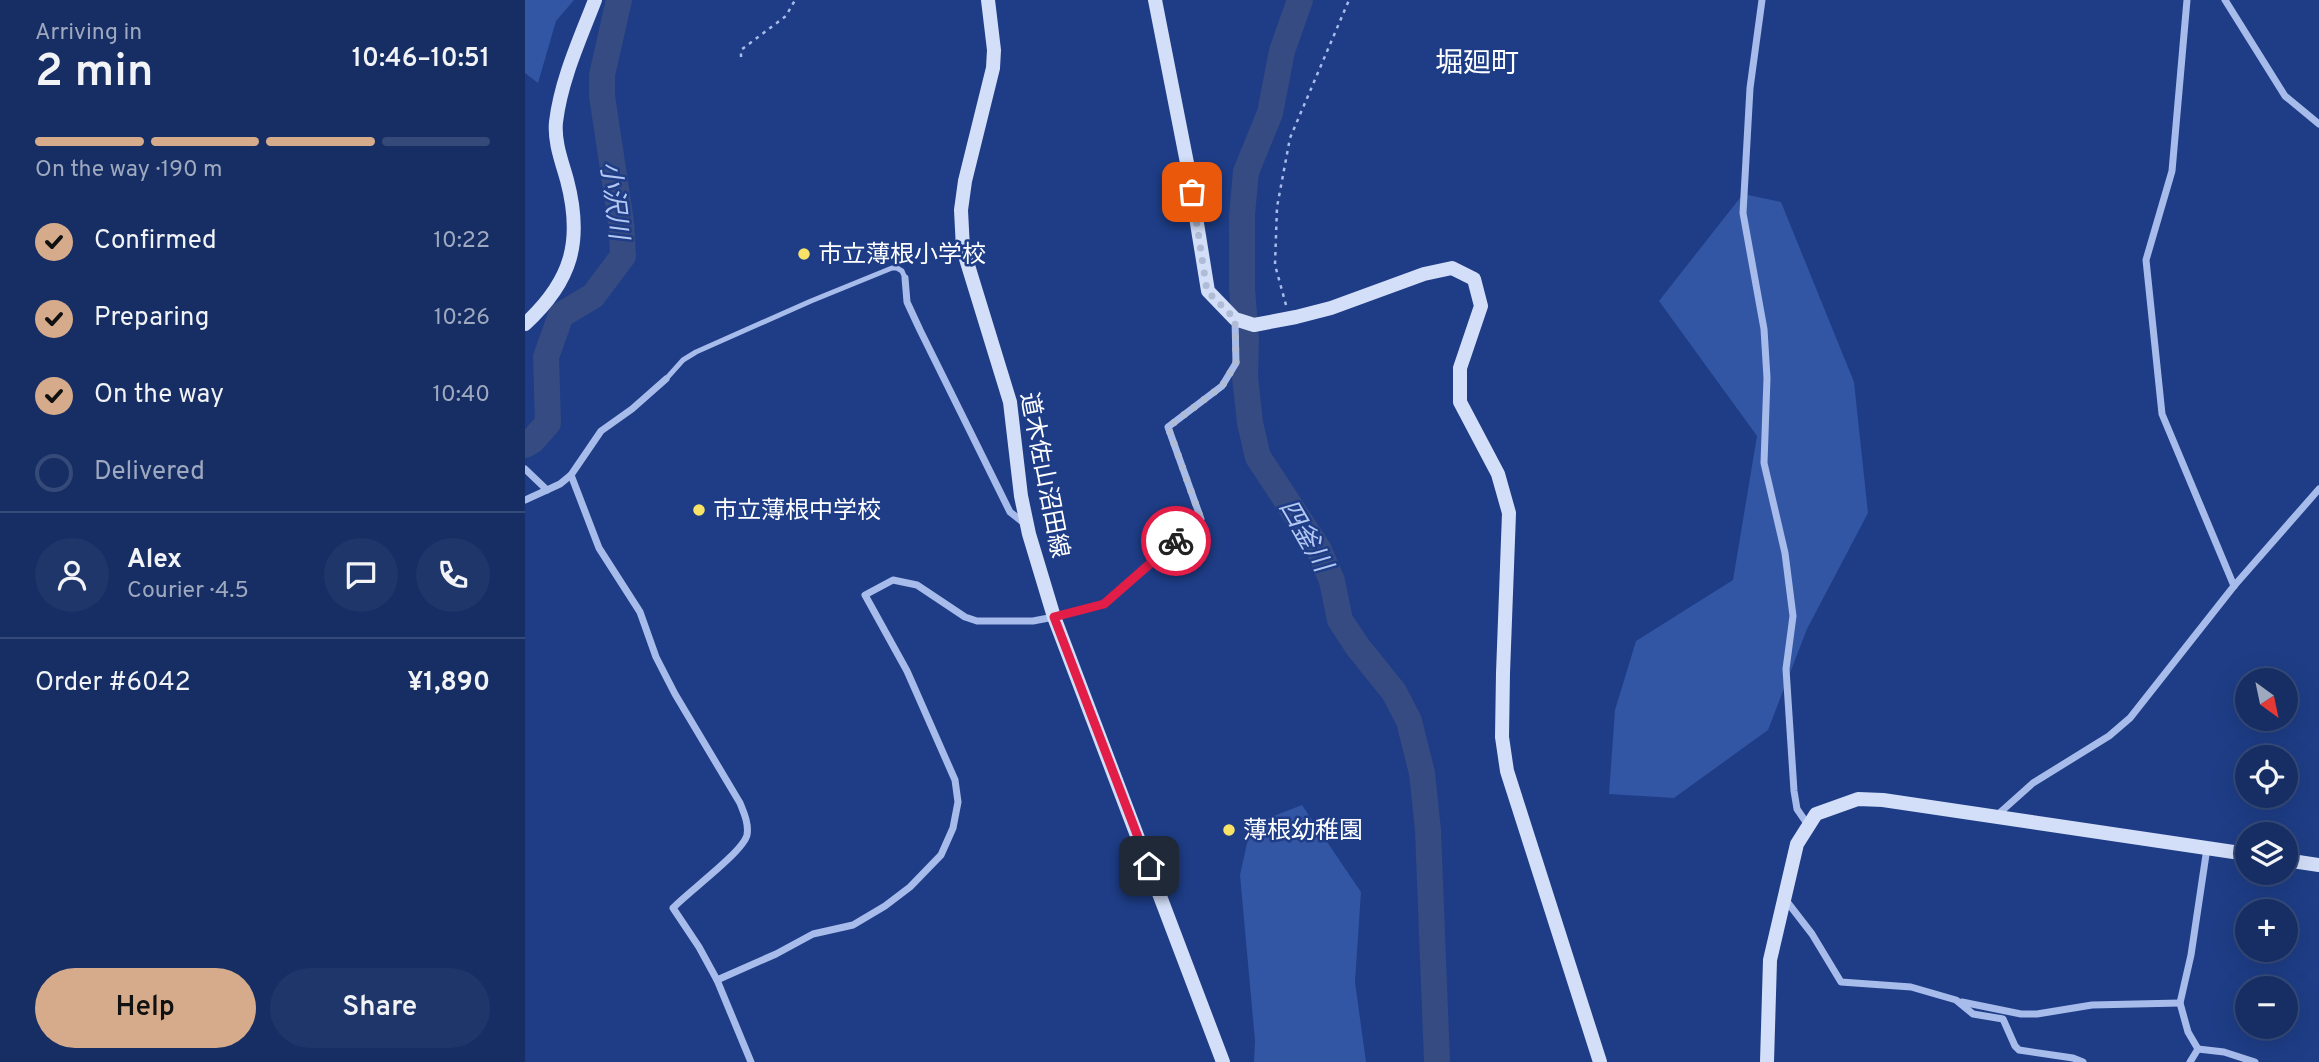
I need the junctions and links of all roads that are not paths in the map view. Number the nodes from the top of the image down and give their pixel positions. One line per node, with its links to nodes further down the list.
1 (596, 0): 10 (street)
2 (988, 0): 17 (street, 道木佐山沼田線)
3 (1155, 0): 9 (street)
4 (1762, 0): 21 (street)
5 (2187, 0): 18 (street)
6 (2225, 0): 7 (street)
7 (2319, 124)
8 (905, 278): 11 (lane); 17 (street)
9 (1235, 319): 19 (street); 33 (street)
10 (525, 324)
11 (666, 379): 13 (street)
12 (525, 469): 15 (street)
13 (571, 475): 15 (street); 27 (street)
14 (2319, 489): 18 (street)
15 (547, 491): 16 (street)
16 (525, 500)
17 (1028, 525): 19 (street, 道木佐山沼田線)
18 (2234, 586): 20 (street)
19 (1054, 617): 27 (street); 32 (street, 道木佐山沼田線)
20 (1994, 817): 21 (street); 22 (street)
21 (1809, 826): 26 (street)
22 (2207, 848): 23 (street); 29 (street)
23 (2235, 852)
24 (2298, 862): 25 (street)
25 (2319, 865)
26 (1784, 899): 28 (street); 34 (street)
27 (717, 980): 31 (street)
28 (1961, 1002): 29 (street); 35 (street)
29 (2180, 1003): 30 (street)
30 (2198, 1049): 36 (street); 37 (street)
31 (751, 1062)
32 (1223, 1062)
33 (1600, 1062)
34 (1767, 1062)
35 (2084, 1062)
36 (2190, 1062)
37 (2255, 1062)

